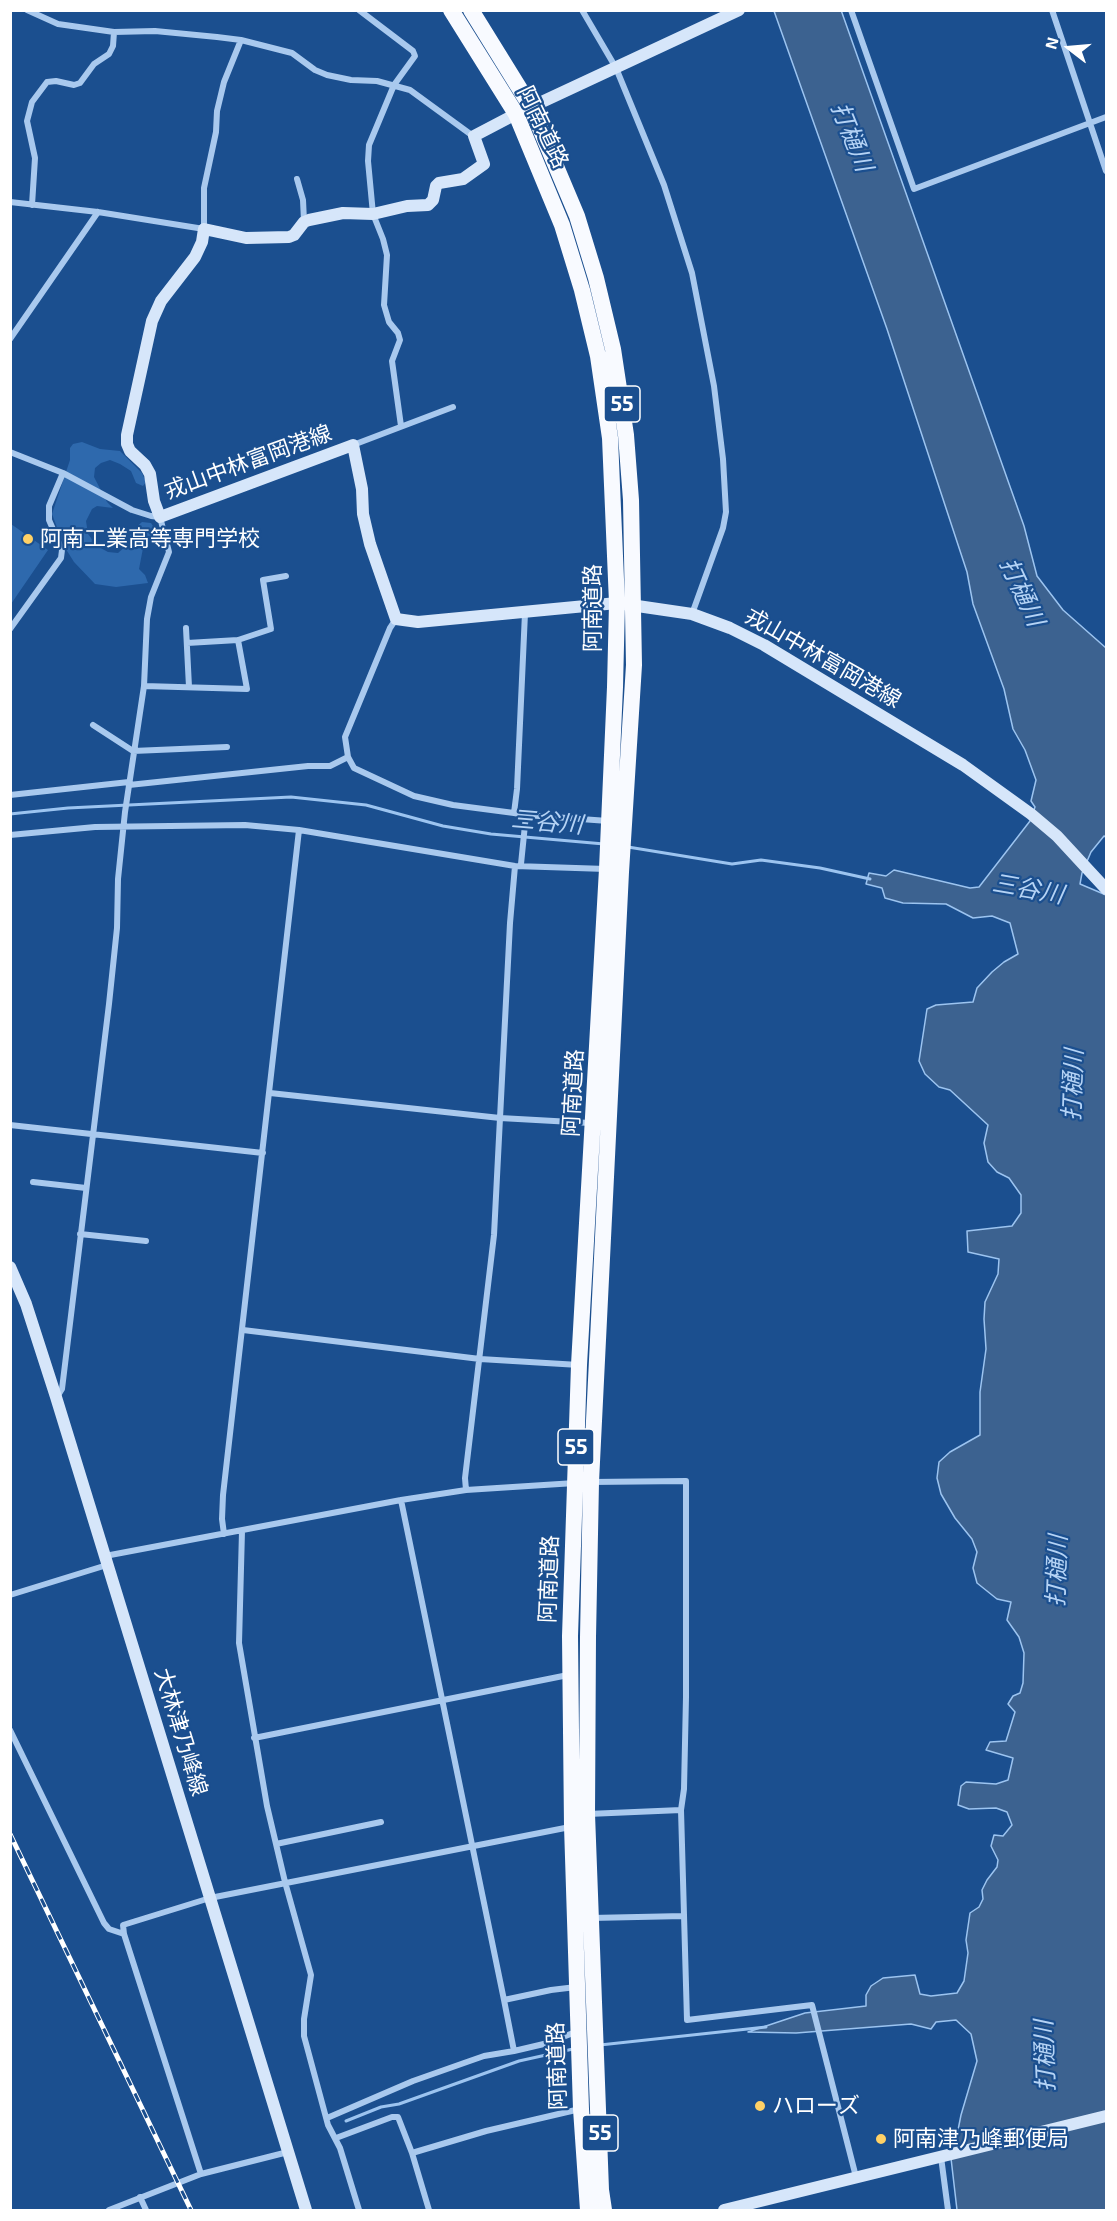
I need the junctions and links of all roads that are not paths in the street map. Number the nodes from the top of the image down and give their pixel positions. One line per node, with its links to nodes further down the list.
1 (359, 10): 12 (street)
2 (451, 10): 14 (highway, 阿南道路 / 55)
3 (471, 10): 13 (highway, 阿南道路 / 55)
4 (582, 10): 11 (street)
5 (739, 10): 11 (main road)
6 (851, 10): 16 (street)
7 (1052, 10): 16 (street)
8 (29, 11): 9 (street)
9 (114, 32): 10 (street); 21 (street)
10 (241, 40): 12 (street); 25 (street)
11 (616, 68): 13 (main road); 37 (street)
12 (394, 85): 17 (street); 23 (street)
13 (531, 107): 14 (main road); 35 (highway, 阿南道路 / 55)
14 (516, 114): 17 (main road); 34 (highway, 阿南道路 / 55)
15 (1107, 117): 16 (street)
16 (1091, 125): 18 (street)
17 (474, 136): 23 (main road)
18 (1107, 171)
19 (297, 179): 24 (street)
20 (10, 202): 21 (street)
21 (32, 205): 22 (street)
22 (98, 212): 25 (street); 26 (street)
23 (373, 214): 24 (main road); 28 (street)
24 (304, 222): 25 (main road)
25 (204, 229): 32 (main road, 戎山中林富岡港線)
26 (10, 339)
27 (453, 407): 28 (street)
28 (401, 426): 29 (street)
29 (353, 445): 32 (main road, 戎山中林富岡港線); 38 (main road, 戎山中林富岡港線)
30 (10, 452): 31 (street)
31 (63, 473): 32 (street); 40 (street)
32 (160, 517): 43 (street)
33 (286, 576): 41 (street)
34 (617, 603): 35 (main road, 戎山中林富岡港線); 36 (main road, 戎山中林富岡港線); 53 (highway, 阿南道路 / 55)
35 (634, 604): 37 (main road, 戎山中林富岡港線); 53 (highway, 阿南道路 / 55)
36 (525, 613): 38 (main road, 戎山中林富岡港線); 51 (street)
37 (692, 614): 59 (main road, 戎山中林富岡港線)
38 (396, 619): 48 (street)
39 (186, 628): 42 (street)
40 (10, 629)
41 (238, 639): 42 (street); 44 (street)
42 (186, 643): 44 (street)
43 (144, 686): 44 (street); 47 (street)
44 (189, 687)
45 (93, 725): 47 (street)
46 (227, 747): 47 (street)
47 (133, 751): 49 (street)
48 (348, 757): 49 (street); 51 (street)
49 (129, 784): 50 (street); 54 (street)
50 (10, 795)
51 (514, 813): 52 (street)
52 (526, 816): 53 (street); 58 (street)
53 (614, 825): 57 (highway, 阿南道路 / 55)
54 (123, 827): 55 (street); 56 (street); 64 (street)
55 (299, 830): 58 (street); 60 (street)
56 (10, 835)
57 (612, 863): 58 (street); 62 (highway, 阿南道路 / 55); 75 (highway, 阿南道路 / 55)
58 (518, 865): 61 (street)
59 (1107, 889)
60 (270, 1093): 61 (street); 65 (street)
61 (500, 1118): 62 (street); 72 (street)
62 (594, 1123): 73 (highway, 阿南道路 / 55)
63 (10, 1125): 64 (street)
64 (92, 1134): 65 (street); 67 (street)
65 (263, 1153): 71 (street)
66 (33, 1182): 67 (street)
67 (86, 1188): 68 (street)
68 (80, 1234): 69 (street); 74 (street)
69 (146, 1241)
70 (10, 1267): 74 (main road, 大林津乃峰線)
71 (243, 1330): 72 (street); 79 (street)
72 (480, 1359): 73 (street); 76 (street)
73 (579, 1365): 75 (highway, 阿南道路 / 55)
74 (56, 1397): 80 (main road, 大林津乃峰線)
75 (582, 1483): 76 (street); 82 (highway, 阿南道路 / 55); 86 (street); 87 (highway, 阿南道路 / 55)
76 (466, 1490): 77 (street)
77 (401, 1500): 78 (street); 83 (street)
78 (242, 1531): 79 (street); 85 (street)
79 (224, 1534): 80 (street)
80 (106, 1560): 81 (street); 93 (main road, 大林津乃峰線)
81 (10, 1595)
82 (570, 1675): 83 (street); 89 (highway, 阿南道路 / 55)
83 (442, 1701): 85 (street); 91 (street)
84 (10, 1730): 96 (street)
85 (254, 1738): 90 (street)
86 (681, 1810): 87 (street); 94 (street)
87 (587, 1814): 89 (street); 95 (highway, 阿南道路 / 55)
88 (381, 1822): 90 (street)
89 (572, 1826): 91 (street); 97 (highway, 阿南道路 / 55)
90 (276, 1844): 92 (street)
91 (471, 1845): 92 (street); 98 (street)
92 (285, 1882): 93 (street); 103 (street)
93 (210, 1898): 96 (street); 105 (main road, 大林津乃峰線)
94 (684, 1916): 95 (street); 109 (street)
95 (591, 1918): 99 (highway, 阿南道路 / 55)
96 (124, 1934): 108 (street)
97 (577, 1987): 98 (street); 99 (highway, 阿南道路 / 55)
98 (504, 2000): 100 (street)
99 (584, 2033): 100 (street); 101 (highway, 阿南道路 / 55); 117 (highway, 阿南道路 / 55)
100 (514, 2050): 103 (street)
101 (581, 2109): 106 (street); 116 (highway, 阿南道路 / 55)
102 (1107, 2116): 107 (main road)
103 (327, 2118): 104 (street)
104 (336, 2138): 106 (street); 114 (street)
105 (288, 2152): 108 (street); 113 (main road, 大林津乃峰線)
106 (412, 2153): 115 (street)
107 (944, 2156): 109 (main road); 119 (street)
108 (201, 2174): 110 (street)
109 (856, 2177): 118 (main road)
110 (140, 2197): 111 (street); 112 (street)
111 (110, 2211)
112 (146, 2211)
113 (306, 2211)
114 (359, 2211)
115 (429, 2211)
116 (588, 2211)
117 (604, 2211)
118 (724, 2211)
119 (948, 2211)

